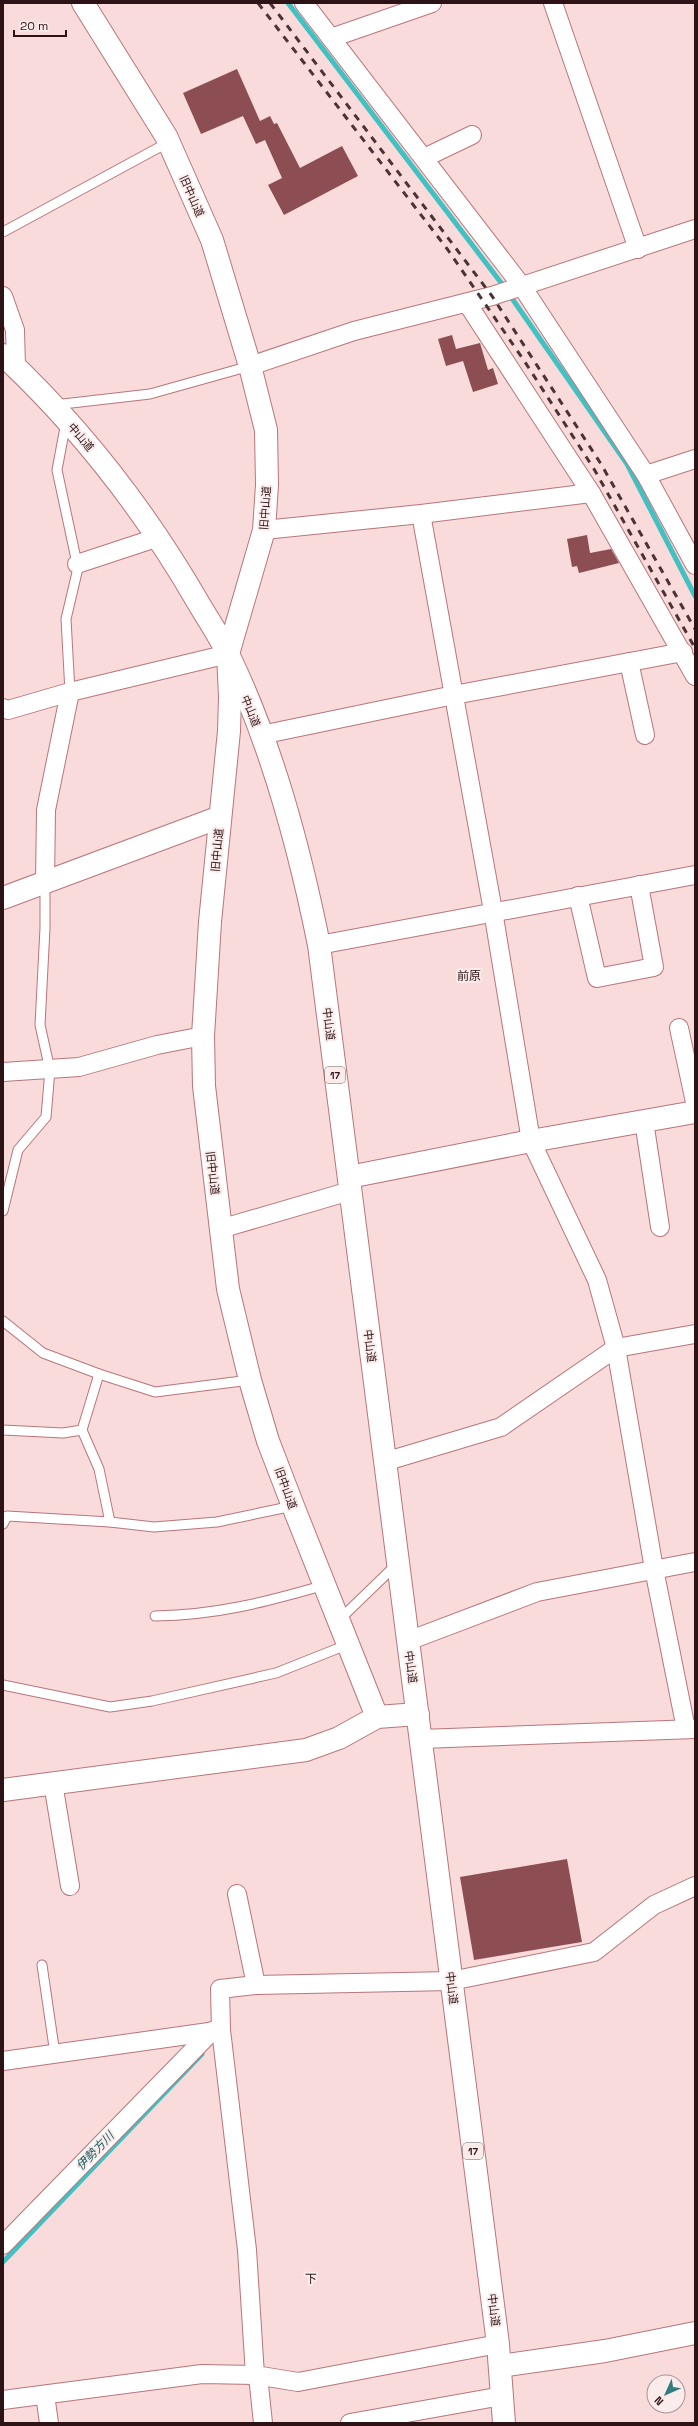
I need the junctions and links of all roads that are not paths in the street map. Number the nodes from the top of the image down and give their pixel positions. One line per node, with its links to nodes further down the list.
1 (83, 3): 7 (main road, 旧中山道)
2 (304, 3): 5 (street)
3 (432, 3): 5 (street)
4 (553, 3): 11 (street)
5 (331, 38): 8 (street)
6 (472, 135): 8 (street)
7 (168, 142): 10 (lane); 16 (main road, 旧中山道)
8 (424, 158): 12 (street)
9 (695, 229): 11 (street)
10 (3, 232)
11 (638, 249): 12 (street)
12 (521, 285): 14 (street); 19 (street)
13 (3, 296): 15 (street)
14 (466, 303): 16 (street); 20 (street)
15 (10, 361): 17 (main road, 中山道 / 17)
16 (250, 366): 17 (lane); 22 (main road, 旧中山道)
17 (60, 412): 23 (main road, 中山道 / 17); 24 (lane)
18 (695, 459): 19 (street)
19 (646, 475): 25 (street)
20 (591, 493): 21 (street); 26 (street)
21 (421, 514): 22 (street); 31 (street)
22 (264, 530): 27 (main road, 旧中山道)
23 (159, 537): 24 (street); 27 (main road, 中山道 / 17)
24 (77, 564): 30 (lane)
25 (695, 565)
26 (683, 652): 28 (street); 29 (street)
27 (228, 654): 30 (street); 33 (main road, 中山道 / 17); 35 (main road, 旧中山道)
28 (629, 662): 31 (street); 34 (street)
29 (695, 676)
30 (70, 692): 32 (street); 37 (street)
31 (454, 695): 33 (street); 41 (street)
32 (3, 708)
33 (261, 735): 42 (main road, 中山道 / 17)
34 (645, 735)
35 (220, 817): 37 (main road); 44 (main road, 旧中山道)
36 (695, 875): 38 (street)
37 (45, 882): 40 (main road); 45 (lane)
38 (638, 885): 39 (street); 39 (street)
39 (578, 896): 41 (street)
40 (3, 898)
41 (493, 911): 42 (street); 50 (street)
42 (319, 945): 51 (main road, 中山道 / 17)
43 (679, 1028): 47 (street)
44 (203, 1036): 45 (street); 54 (main road, 旧中山道)
45 (50, 1070): 46 (street); 52 (lane)
46 (3, 1072)
47 (695, 1102)
48 (695, 1112): 49 (main road)
49 (644, 1121): 50 (main road); 53 (street)
50 (531, 1141): 51 (main road); 57 (street)
51 (350, 1184): 54 (street); 62 (main road, 中山道 / 17)
52 (3, 1211)
53 (660, 1227)
54 (220, 1229): 59 (main road, 旧中山道)
55 (3, 1321): 58 (lane)
56 (695, 1334): 57 (street)
57 (616, 1348): 62 (street); 68 (street)
58 (99, 1374): 59 (lane); 61 (lane)
59 (250, 1380): 63 (main road, 旧中山道)
60 (3, 1430): 61 (lane)
61 (82, 1430): 64 (lane)
62 (384, 1462): 67 (main road, 中山道 / 17)
63 (293, 1506): 64 (lane); 69 (main road, 旧中山道)
64 (110, 1522): 65 (lane)
65 (3, 1524)
66 (695, 1562): 68 (street)
67 (398, 1563): 71 (lane); 72 (main road, 中山道 / 17)
68 (654, 1569): 72 (street); 77 (street)
69 (325, 1585): 70 (lane); 71 (main road, 旧中山道)
70 (155, 1616)
71 (339, 1620): 73 (main road, 旧中山道)
72 (408, 1641): 75 (main road, 中山道 / 17)
73 (349, 1644): 74 (lane); 76 (main road, 旧中山道)
74 (3, 1685)
75 (418, 1714): 76 (main road); 78 (main road, 中山道 / 17)
76 (377, 1717): 79 (main road)
77 (691, 1729): 78 (street)
78 (421, 1739): 85 (main road, 中山道 / 17)
79 (53, 1783): 80 (main road); 81 (street)
80 (3, 1790)
81 (70, 1886)
82 (695, 1886): 85 (street)
83 (237, 1894): 86 (street)
84 (42, 1966): 88 (lane)
85 (451, 1981): 86 (street); 92 (main road, 中山道 / 17)
86 (256, 1985): 87 (street)
87 (217, 2031): 88 (street); 90 (street); 94 (street)
88 (55, 2054): 89 (street)
89 (3, 2061)
90 (3, 2245)
91 (695, 2333): 93 (main road)
92 (498, 2344): 93 (main road, 中山道 / 17); 94 (street)
93 (500, 2366): 96 (main road, 中山道 / 17)
94 (257, 2375): 95 (street); 99 (street)
95 (46, 2395): 97 (street); 98 (street)
96 (502, 2396): 100 (street); 101 (main road, 中山道 / 17)
97 (3, 2400)
98 (49, 2423)
99 (263, 2423)
100 (350, 2423)
101 (504, 2423)

